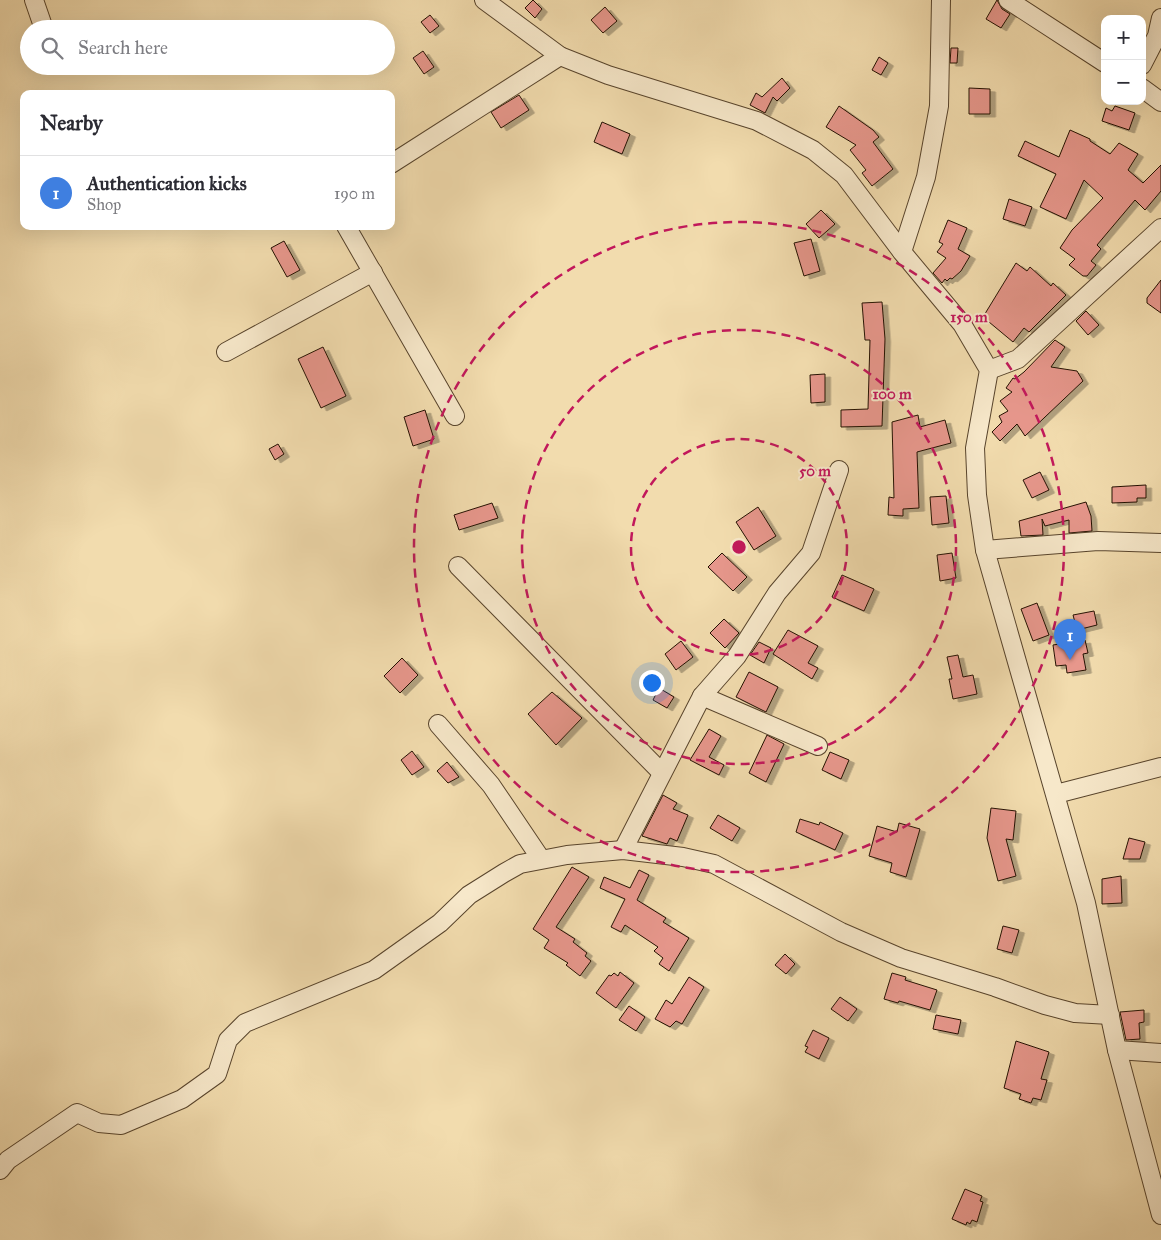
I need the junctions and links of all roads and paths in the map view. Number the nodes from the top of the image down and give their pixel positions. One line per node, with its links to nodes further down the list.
1 (34, 0): 6 (street)
2 (484, 0): 7 (street)
3 (941, 0): 15 (street)
4 (1008, 0): 8 (street)
5 (1161, 18): 9 (street)
6 (41, 20)
7 (560, 56): 12 (street); 15 (street)
8 (1101, 60)
9 (1145, 60)
10 (1146, 91): 11 (street)
11 (1161, 102)
12 (395, 161)
13 (1161, 228): 18 (street)
14 (348, 230): 16 (street)
15 (902, 252): 18 (street)
16 (372, 272): 17 (street); 19 (street)
17 (226, 352)
18 (989, 370): 22 (street)
19 (455, 416)
20 (839, 470): 24 (street)
21 (1161, 543): 22 (street)
22 (985, 550): 29 (street)
23 (458, 566): 28 (street)
24 (702, 696): 26 (street); 28 (street)
25 (438, 724): 31 (street)
26 (818, 746)
27 (1161, 767): 29 (street)
28 (662, 773): 30 (street)
29 (1056, 794): 32 (street)
30 (623, 850): 31 (street); 32 (street)
31 (541, 859): 35 (street)
32 (1110, 1015): 33 (street)
33 (1118, 1050): 34 (street); 36 (street)
34 (1161, 1053)
35 (0, 1170)
36 (1161, 1215)

